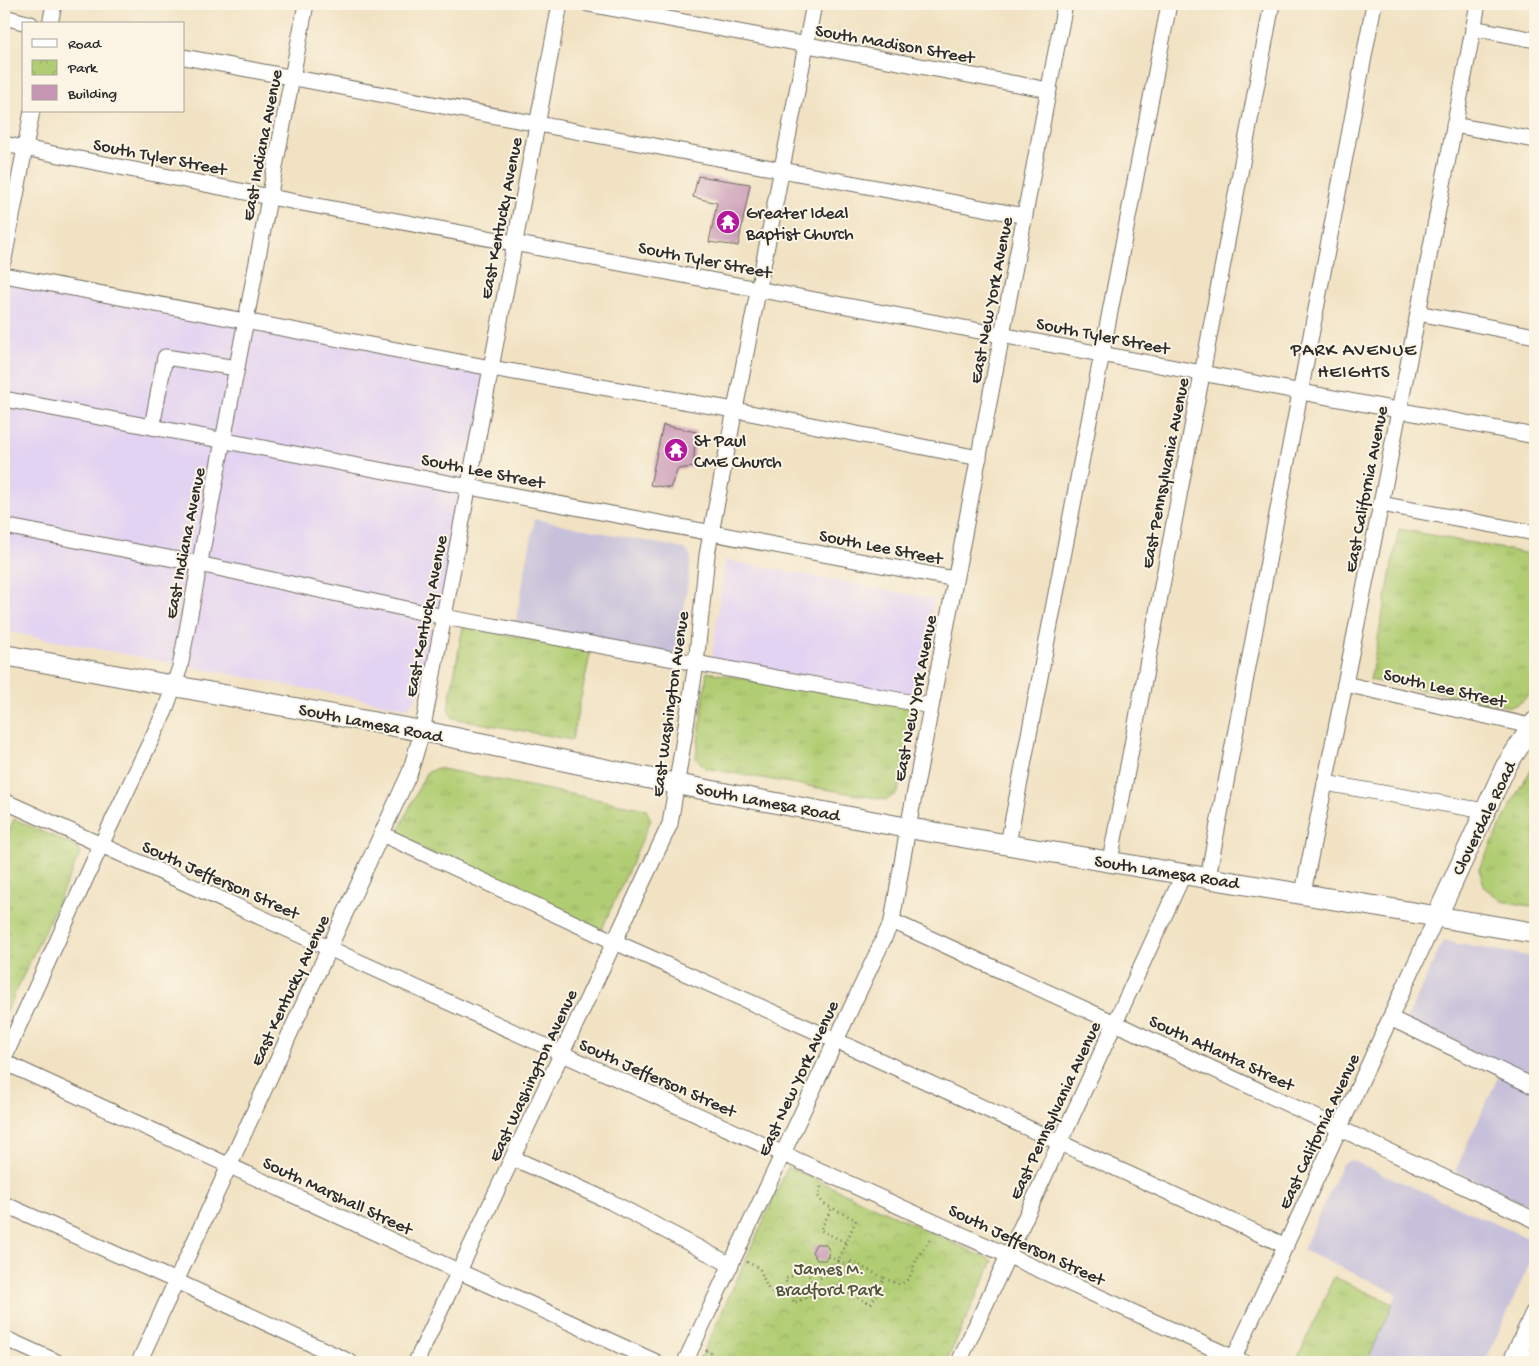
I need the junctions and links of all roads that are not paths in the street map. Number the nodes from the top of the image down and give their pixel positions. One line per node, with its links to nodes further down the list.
1 (54, 4): 13 (street)
2 (306, 4): 18 (street, East Indiana Avenue)
3 (560, 4): 21 (street, East Kentucky Avenue)
4 (588, 4): 16 (street, South Madison Street)
5 (814, 4): 16 (street, East Washington Avenue)
6 (1065, 4): 19 (street, East New York Avenue)
7 (1168, 4): 37 (street)
8 (1272, 4): 40 (street, East Pennsylvania Avenue)
9 (1374, 4): 41 (street)
10 (1478, 4): 14 (street, East California Avenue)
11 (4, 17): 12 (street)
12 (23, 22)
13 (50, 22)
14 (1473, 28): 15 (street); 22 (street, East California Avenue)
15 (1535, 40)
16 (806, 46): 19 (street, South Madison Street); 26 (street, East Washington Avenue)
17 (185, 57): 18 (street)
18 (292, 77): 21 (street); 27 (street, East Indiana Avenue)
19 (1049, 90): 28 (street, East New York Avenue)
20 (32, 112): 25 (street)
21 (537, 123): 26 (street); 29 (street, East Kentucky Avenue)
22 (1454, 124): 23 (street); 33 (street, East California Avenue)
23 (1535, 140)
24 (4, 144): 25 (street, South Tyler Street)
25 (25, 148): 27 (street, South Tyler Street); 30 (street)
26 (782, 171): 28 (street); 32 (street, East Washington Avenue)
27 (270, 197): 29 (street, South Tyler Street); 34 (street, East Indiana Avenue)
28 (1025, 216): 35 (street, East New York Avenue)
29 (514, 242): 32 (street, South Tyler Street); 39 (street, East Kentucky Avenue)
30 (4, 259)
31 (4, 275): 34 (street)
32 (758, 289): 35 (street, South Tyler Street); 43 (street, East Washington Avenue)
33 (1418, 314): 36 (street); 44 (street, East California Avenue)
34 (246, 320): 38 (street, East Indiana Avenue); 39 (street)
35 (1002, 336): 37 (street, South Tyler Street); 48 (street, East New York Avenue)
36 (1535, 336)
37 (1101, 354): 40 (street, South Tyler Street); 70 (street)
38 (237, 368): 45 (street); 47 (street, East Indiana Avenue)
39 (491, 368): 43 (street); 49 (street, East Kentucky Avenue)
40 (1202, 373): 41 (street, South Tyler Street); 72 (street, East Pennsylvania Avenue)
41 (1300, 392): 44 (street, South Tyler Street); 74 (street)
42 (4, 398): 45 (street, South Lee Street)
43 (735, 410): 48 (street); 52 (street, East Washington Avenue)
44 (1399, 411): 46 (street, South Tyler Street); 50 (street, East California Avenue)
45 (152, 427): 47 (street, South Lee Street)
46 (1535, 436)
47 (223, 441): 49 (street, South Lee Street); 54 (street, East Indiana Avenue)
48 (979, 458): 55 (street, East New York Avenue)
49 (469, 487): 52 (street, South Lee Street); 56 (street, East Kentucky Avenue)
50 (1382, 504): 53 (street); 59 (street, East California Avenue)
51 (4, 526): 54 (street)
52 (711, 533): 55 (street, South Lee Street); 58 (street, East Washington Avenue)
53 (1535, 533)
54 (199, 564): 56 (street); 60 (street, East Indiana Avenue)
55 (955, 579): 61 (street, East New York Avenue)
56 (444, 617): 58 (street); 63 (street, East Kentucky Avenue)
57 (4, 655): 60 (main road, South Lamesa Road)
58 (696, 664): 61 (street); 65 (street, East Washington Avenue)
59 (1346, 684): 62 (street, South Lee Street); 64 (street, East California Avenue)
60 (174, 685): 63 (main road, South Lamesa Road); 71 (street, East Indiana Avenue)
61 (931, 706): 68 (street, East New York Avenue)
62 (1534, 725): 67 (main road, Cloverdale Road)
63 (422, 732): 65 (main road, South Lamesa Road); 69 (street, East Kentucky Avenue)
64 (1325, 783): 67 (street); 75 (street, East California Avenue)
65 (676, 784): 68 (main road, South Lamesa Road); 79 (street, East Washington Avenue)
66 (4, 801): 71 (street, South Jefferson Street)
67 (1485, 811): 76 (main road, Cloverdale Road)
68 (908, 828): 70 (main road, South Lamesa Road); 77 (street, East New York Avenue)
69 (382, 834): 79 (street); 80 (street, East Kentucky Avenue)
70 (1008, 844): 72 (main road, South Lamesa Road)
71 (101, 845): 80 (street, South Jefferson Street); 85 (street, East Indiana Avenue)
72 (1110, 861): 73 (main road, South Lamesa Road)
73 (1184, 873): 74 (main road, South Lamesa Road); 82 (street, East Pennsylvania Avenue)
74 (1208, 877): 75 (main road, South Lamesa Road)
75 (1302, 893): 76 (main road, South Lamesa Road)
76 (1437, 916): 78 (main road, South Lamesa Road); 81 (street, East California Avenue)
77 (892, 921): 82 (street, South Atlanta Street); 83 (street, East New York Avenue)
78 (1535, 933)
79 (615, 942): 83 (street); 84 (street, East Washington Avenue)
80 (329, 948): 84 (street, South Jefferson Street); 92 (street, East Kentucky Avenue)
81 (1390, 1018): 87 (street); 88 (street, East California Avenue)
82 (1114, 1023): 88 (street, South Atlanta Street); 89 (street, East Pennsylvania Avenue)
83 (835, 1040): 89 (street); 90 (street, East New York Avenue)
84 (562, 1055): 90 (street, South Jefferson Street); 91 (street, East Washington Avenue)
85 (4, 1058)
86 (4, 1062): 92 (street, South Marshall Street)
87 (1535, 1087)
88 (1340, 1128): 94 (street, South Atlanta Street); 95 (street, East California Avenue)
89 (1059, 1144): 95 (street); 96 (street, East Pennsylvania Avenue)
90 (782, 1154): 96 (street, South Jefferson Street); 97 (street, East New York Avenue)
91 (513, 1158): 97 (street); 98 (street, East Washington Avenue)
92 (229, 1166): 98 (street, South Marshall Street); 99 (street, East Kentucky Avenue)
93 (4, 1204): 99 (street)
94 (1535, 1220)
95 (1286, 1246): 103 (street, East California Avenue)
96 (1008, 1256): 103 (street, South Jefferson Street); 111 (street, East Pennsylvania Avenue)
97 (731, 1265): 110 (street, East New York Avenue)
98 (459, 1271): 108 (street, East Washington Avenue); 109 (street, South Marshall Street)
99 (176, 1281): 106 (street, East Kentucky Avenue); 107 (street)
100 (1535, 1314): 102 (main road)
101 (4, 1338): 105 (street)
102 (1515, 1357): 104 (street)
103 (1236, 1361)
104 (1535, 1361)
105 (57, 1362)
106 (139, 1362)
107 (350, 1362)
108 (416, 1362)
109 (656, 1362)
110 (686, 1362)
111 (959, 1362)

